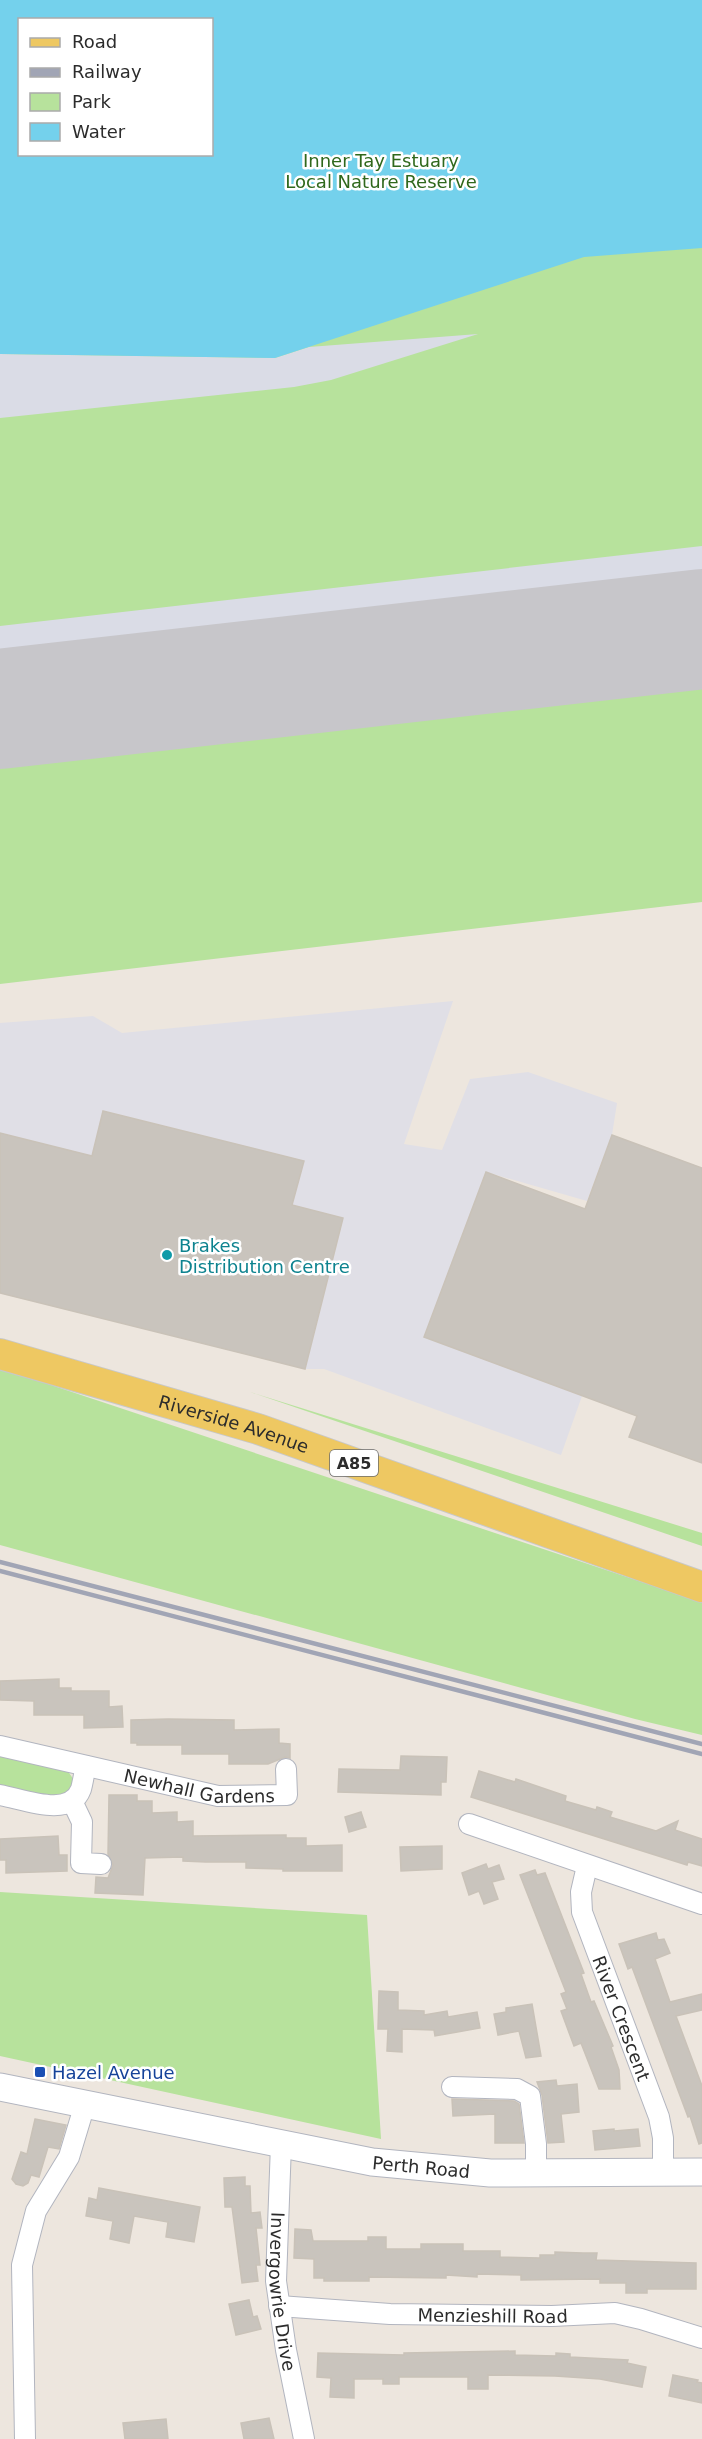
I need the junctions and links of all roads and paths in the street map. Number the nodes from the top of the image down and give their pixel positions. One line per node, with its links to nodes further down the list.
1 (0, 1354): 2 (main road, Riverside Avenue / A85)
2 (702, 1587)
3 (0, 1746): 4 (street, Newhall Gardens)
4 (86, 1766): 5 (street, Newhall Gardens); 7 (street)
5 (286, 1769)
6 (0, 1795): 7 (street)
7 (72, 1801): 9 (street)
8 (469, 1824): 10 (street)
9 (101, 1864)
10 (586, 1866): 11 (street); 17 (street, River Crescent)
11 (702, 1904)
12 (452, 2087): 16 (street)
13 (12, 2090): 14 (street, Perth Road)
14 (85, 2104): 15 (street, Perth Road); 21 (street)
15 (281, 2144): 16 (street, Perth Road); 19 (street, Invergowrie Drive)
16 (536, 2172): 17 (street, Perth Road)
17 (663, 2172): 18 (street, Perth Road)
18 (702, 2172)
19 (279, 2306): 20 (street, Menzieshill Road); 22 (street, Invergowrie Drive)
20 (702, 2338)
21 (25, 2439)
22 (304, 2439)

